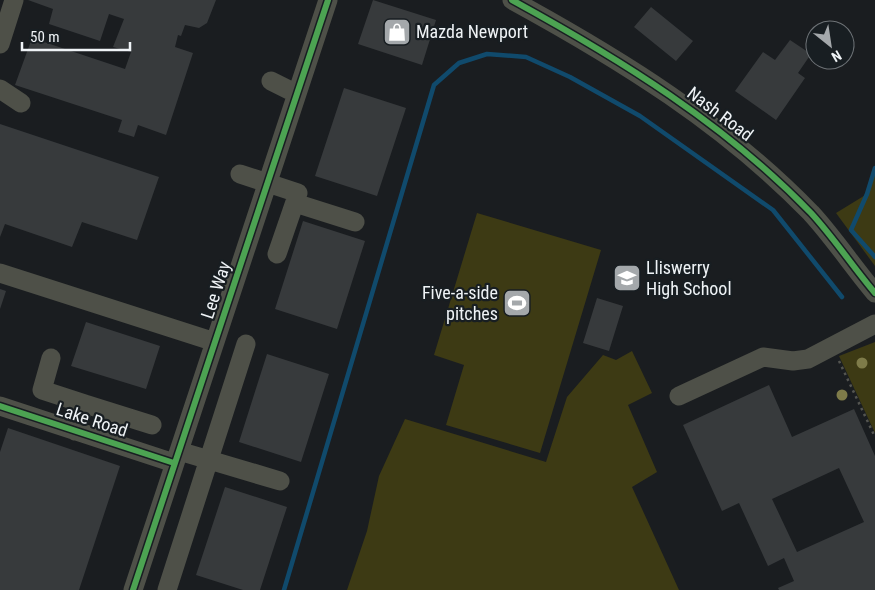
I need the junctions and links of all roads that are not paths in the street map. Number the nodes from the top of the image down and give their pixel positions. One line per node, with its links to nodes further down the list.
1 (14, 0): 4 (street)
2 (328, 0): 7 (street, Lee Way)
3 (512, 0): 15 (street, Nash Road)
4 (0, 44)
5 (271, 82): 7 (street)
6 (0, 89): 8 (street)
7 (297, 94): 10 (street, Lee Way)
8 (21, 103)
9 (240, 174): 10 (street)
10 (267, 184): 11 (street); 17 (street, Lee Way)
11 (295, 203): 12 (street); 13 (street)
12 (355, 222)
13 (277, 254)
14 (0, 273): 17 (street, Lee Way)
15 (875, 293)
16 (875, 324): 20 (street)
17 (215, 342): 25 (street, Lee Way)
18 (246, 344): 26 (street)
19 (51, 358): 21 (street)
20 (679, 396)
21 (85, 404): 23 (street); 24 (street)
22 (0, 406): 24 (street, Lake Road)
23 (152, 425)
24 (75, 431): 25 (street, Lake Road)
25 (177, 457): 26 (street, Lake Road); 28 (street, Lee Way)
26 (210, 460): 27 (street, Lake Road); 29 (street)
27 (280, 481)
28 (133, 590)
29 (167, 590)

